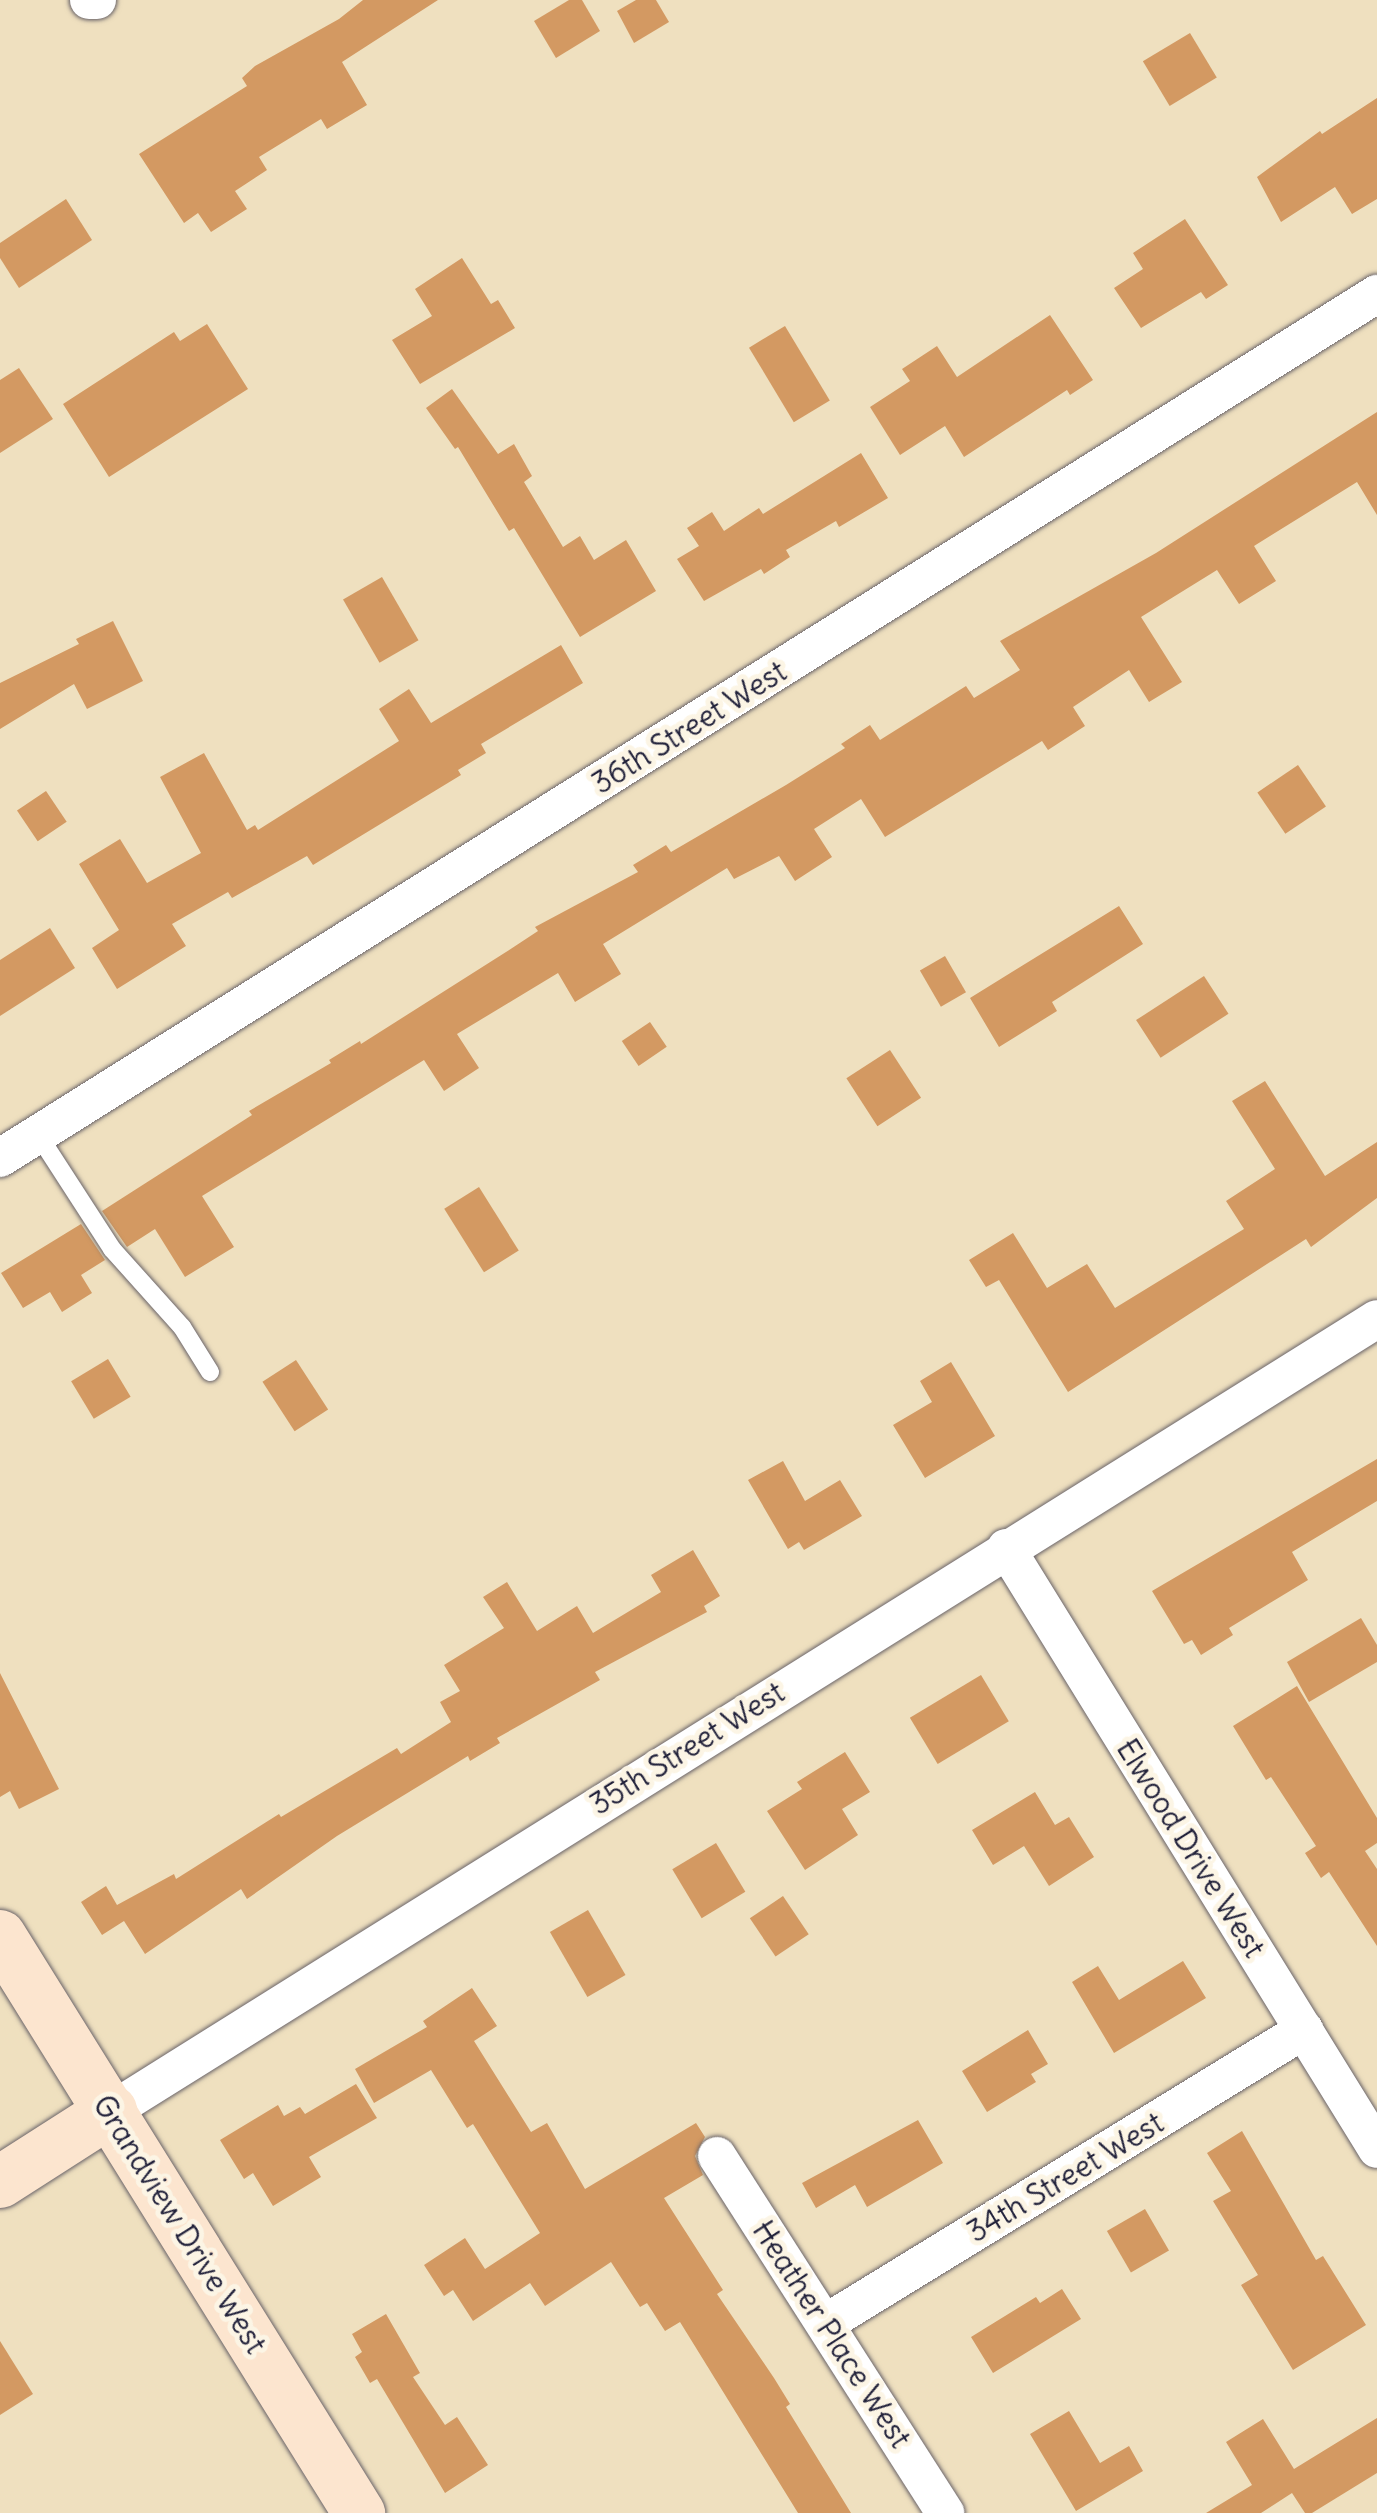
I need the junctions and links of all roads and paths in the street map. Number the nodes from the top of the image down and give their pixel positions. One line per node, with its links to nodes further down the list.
1 (89, 0): 2 (street)
2 (97, 0)
3 (1377, 294): 4 (street, 36th Street West)
4 (37, 1133): 5 (street, 36th Street West); 7 (lane)
5 (0, 1158)
6 (1377, 1319): 8 (street, 35th Street West)
7 (210, 1372)
8 (1006, 1548): 10 (street, Elwood Drive West); 11 (street, 35th Street West)
9 (0, 1936): 11 (street, Grandview Drive West)
10 (1304, 2030): 12 (street, Elwood Drive West); 15 (street, 34th Street West)
11 (111, 2111): 14 (street, 35th Street West); 16 (street, Grandview Drive West)
12 (1377, 2148)
13 (717, 2156): 15 (street, Heather Place West)
14 (0, 2182)
15 (826, 2323): 17 (street, Heather Place West)
16 (360, 2513)
17 (945, 2513)

